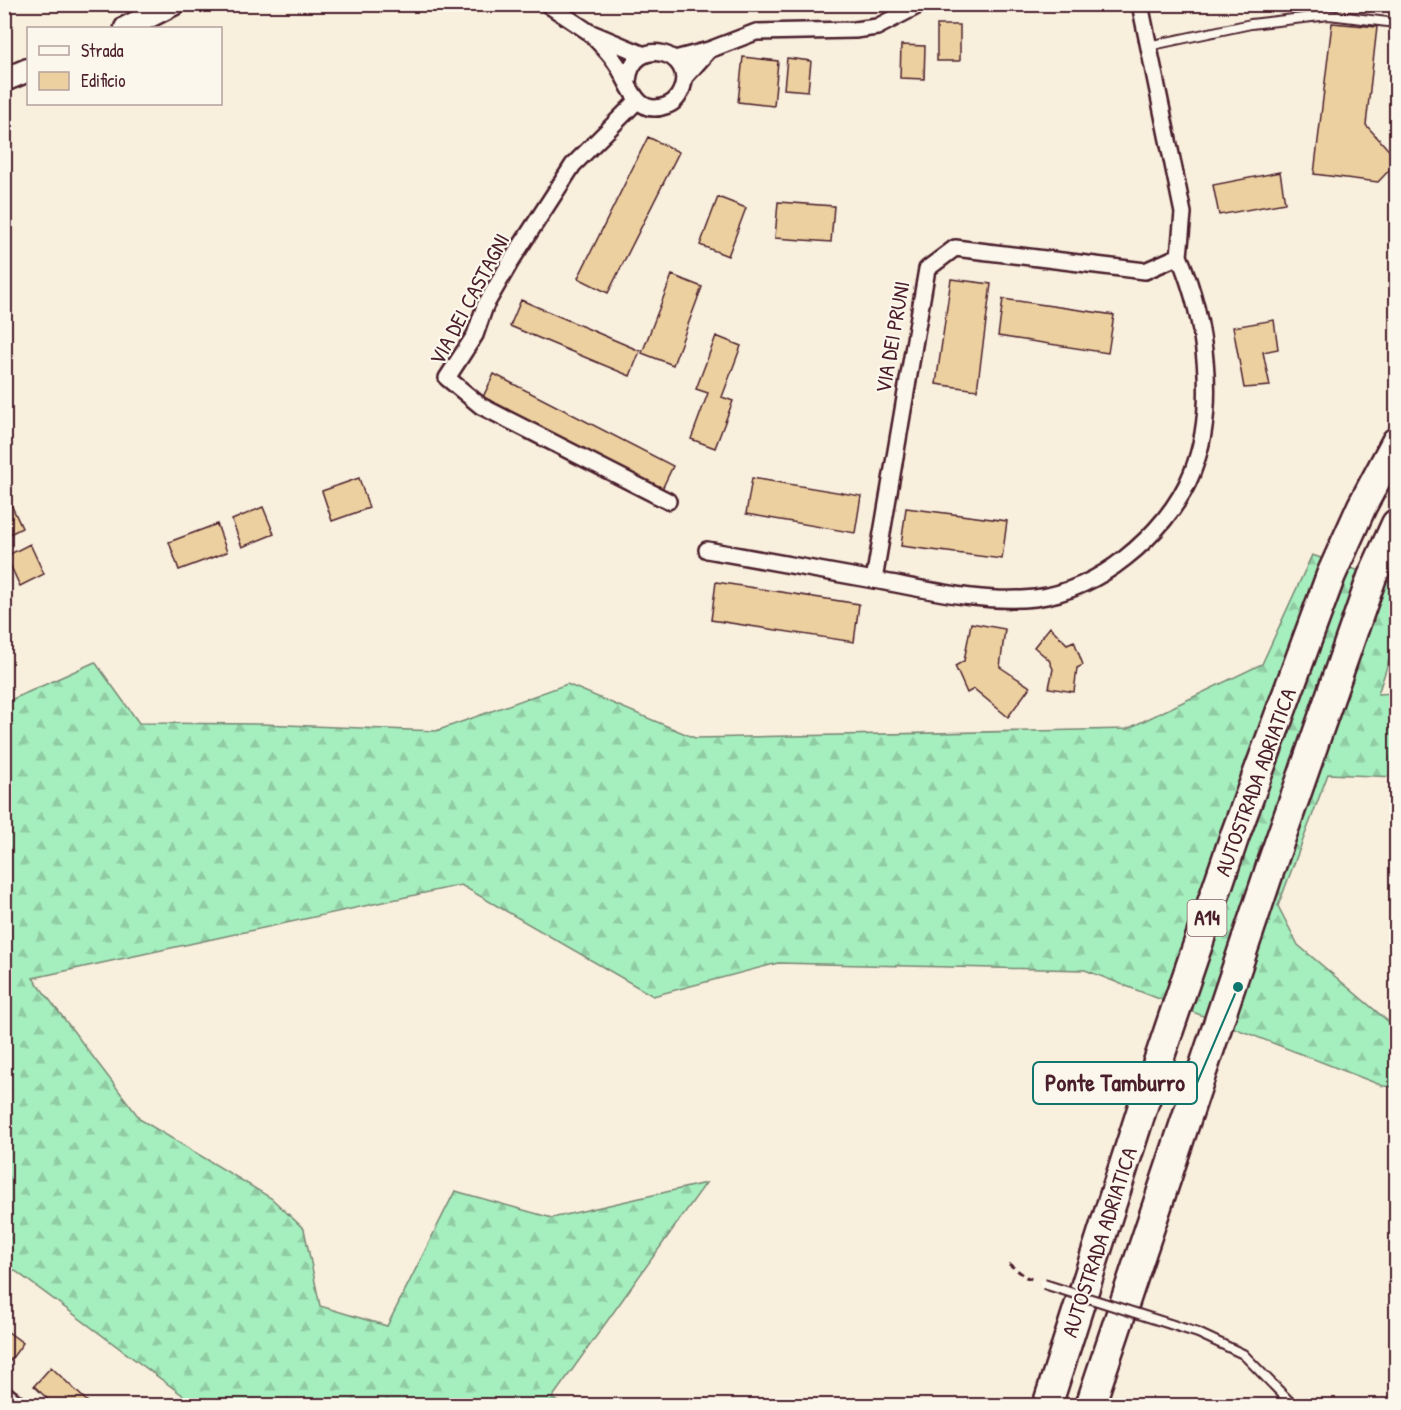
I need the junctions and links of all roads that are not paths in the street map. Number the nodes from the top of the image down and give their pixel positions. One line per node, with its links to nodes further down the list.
1 (173, 4): 6 (street)
2 (547, 4): 7 (street)
3 (921, 4): 9 (street)
4 (1140, 4): 8 (street)
5 (1396, 23): 8 (lane)
6 (128, 27)
7 (589, 32): 10 (street); 15 (street)
8 (1148, 46): 17 (street)
9 (709, 50): 11 (street); 13 (street)
10 (644, 55): 11 (street); 15 (street)
11 (675, 59): 13 (street)
12 (27, 70): 14 (street)
13 (684, 78): 16 (street)
14 (4, 80)
15 (628, 81): 16 (street)
16 (637, 101): 19 (street, VIA DEI CASTAGNI)
17 (1179, 256): 22 (street, VIA DEI PRUNI); 22 (street)
18 (1396, 442): 26 (highway, AUTOSTRADA ADRIATICA / A14)
19 (668, 501)
20 (1396, 524): 27 (highway, AUTOSTRADA ADRIATICA / A14)
21 (707, 550): 22 (street)
22 (874, 580)
23 (1044, 1284): 28 (lane, bridge)
24 (4, 1393): 25 (street)
25 (20, 1406)
26 (1047, 1406)
27 (1090, 1406)
28 (1294, 1406)

